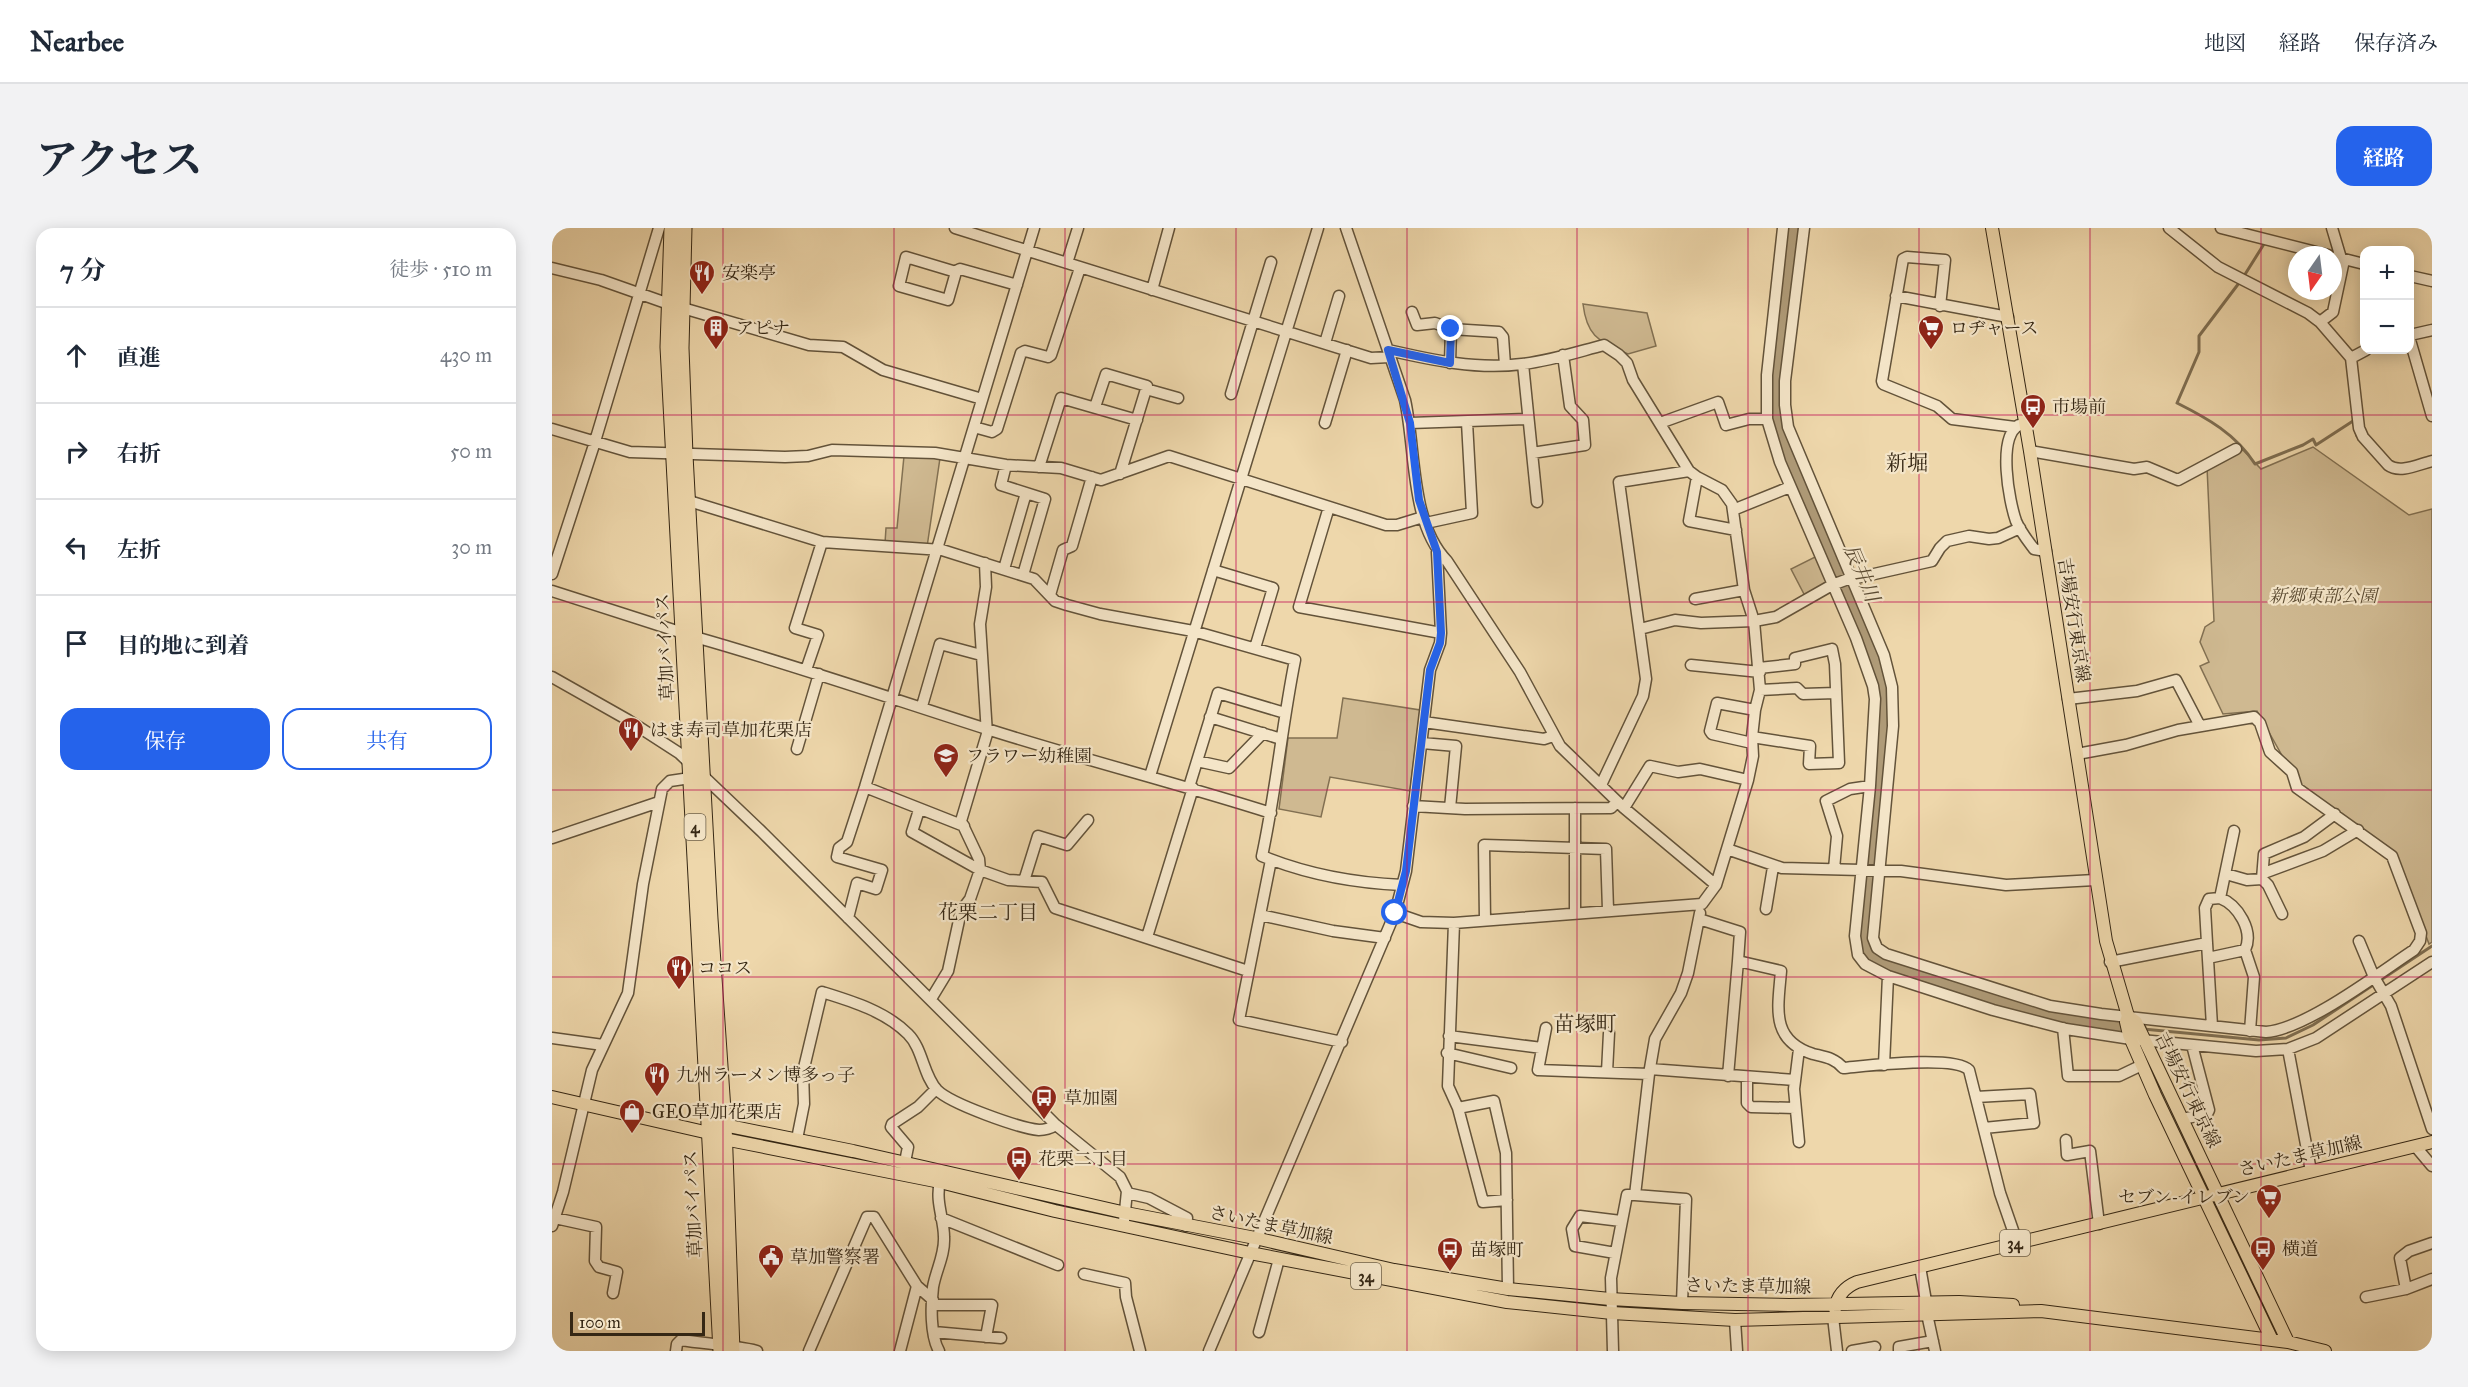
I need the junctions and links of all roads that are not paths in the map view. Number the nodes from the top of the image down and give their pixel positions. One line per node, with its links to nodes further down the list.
1 (659, 228): 30 (street)
2 (672, 228): 34 (highway, 草加バイパス / 4)
3 (684, 228): 34 (highway, 草加バイパス / 4)
4 (955, 228): 18 (street)
5 (1034, 228): 18 (street)
6 (1078, 228): 21 (street)
7 (1169, 228): 29 (street)
8 (1318, 228): 42 (street)
9 (1346, 228): 46 (street)
10 (1783, 228): 62 (street)
11 (1804, 228): 101 (street)
12 (1992, 228): 37 (main road, 吉場安行東京線)
13 (2169, 228): 39 (street)
14 (2221, 228): 16 (street)
15 (2332, 228): 17 (street)
16 (2292, 246)
17 (2335, 246)
18 (1027, 250): 21 (street); 28 (street)
19 (2342, 258): 22 (street)
20 (1271, 262): 38 (street)
21 (1067, 263): 24 (street)
22 (2360, 263)
23 (552, 268): 30 (street)
24 (1080, 268): 29 (street); 68 (street)
25 (956, 272): 25 (street); 28 (street)
26 (2414, 277): 27 (street)
27 (2432, 281)
28 (1017, 285): 57 (street)
29 (1152, 290): 38 (street)
30 (640, 293): 34 (street); 70 (street)
31 (1339, 296): 44 (street)
32 (1896, 296): 35 (street); 35 (street); 67 (street)
33 (2336, 300): 39 (street)
34 (675, 305): 57 (street); 74 (highway, 草加バイパス / 4)
35 (1940, 306): 37 (street)
36 (1413, 312): 40 (street)
37 (2008, 317): 67 (main road, 吉場安行東京線)
38 (1253, 320): 42 (street); 55 (street)
39 (2320, 322): 50 (street)
40 (1451, 329): 51 (street); 53 (street)
41 (2432, 330): 43 (street)
42 (1286, 331): 44 (street); 82 (street)
43 (2414, 334)
44 (1325, 343): 45 (street)
45 (1347, 350): 46 (street); 64 (street)
46 (1389, 353): 51 (street); 65 (street)
47 (2360, 353): 50 (street)
48 (2413, 354): 59 (street)
49 (1563, 355): 52 (street); 66 (street); 73 (street)
50 (2351, 358): 76 (street)
51 (1450, 363): 53 (street)
52 (1523, 364): 53 (street); 60 (street)
53 (1505, 365)
54 (1146, 389): 56 (street); 58 (street); 61 (street)
55 (1231, 394)
56 (1178, 398)
57 (982, 399): 68 (street)
58 (1095, 407): 61 (street); 78 (street)
59 (2432, 416)
60 (1528, 419): 63 (street); 73 (street)
61 (1137, 420): 79 (street)
62 (1767, 420): 66 (street); 83 (street)
63 (1467, 422): 65 (street); 89 (street)
64 (1325, 423)
65 (1410, 423): 89 (street)
66 (1660, 423): 80 (street)
67 (2020, 424): 72 (main road, 吉場安行東京線); 90 (street)
68 (974, 427): 75 (street)
69 (552, 429): 70 (street)
70 (595, 442): 74 (street); 99 (street)
71 (2236, 449): 72 (street)
72 (2030, 451): 94 (main road, 吉場安行東京線)
73 (1532, 453): 86 (street)
74 (680, 454): 75 (street); 85 (highway, 草加バイパス / 4); 111 (highway, 草加バイパス / 4)
75 (964, 459): 77 (street); 93 (street)
76 (2432, 461)
77 (1006, 465): 78 (street); 84 (street)
78 (1039, 467): 81 (street)
79 (1120, 474): 81 (street); 82 (street)
80 (1693, 474): 88 (street); 91 (street); 108 (street)
81 (1092, 477): 105 (street)
82 (1241, 480): 87 (street); 98 (street)
83 (1790, 487): 88 (street); 102 (street)
84 (1026, 493): 97 (street); 100 (street)
85 (689, 501): 92 (street); 111 (highway, 草加バイパス / 4)
86 (1537, 502)
87 (1329, 507): 89 (street); 110 (street)
88 (1733, 510): 91 (street)
89 (1425, 520): 95 (street)
90 (2020, 528): 94 (street); 101 (street)
91 (1736, 530): 103 (street)
92 (822, 542): 93 (street); 115 (street)
93 (937, 550): 96 (street); 121 (street)
94 (2046, 551): 122 (main road, 吉場安行東京線)
95 (1437, 552): 110 (street); 131 (street)
96 (985, 563): 97 (street); 113 (street)
97 (1004, 569): 100 (street)
98 (1212, 570): 109 (street); 112 (street)
99 (552, 574)
100 (1023, 575): 105 (street)
101 (1851, 578): 102 (street); 165 (street)
102 (1832, 585): 107 (street); 142 (street)
103 (1744, 590): 106 (street); 107 (street)
104 (552, 591): 111 (street)
105 (1050, 595): 109 (street)
106 (1695, 599)
107 (1754, 621): 108 (street); 116 (street)
108 (1640, 629): 141 (street)
109 (1193, 631): 112 (street); 139 (street)
110 (1441, 633): 127 (street)
111 (689, 635): 115 (street); 138 (highway, 草加バイパス / 4)
112 (1256, 648): 125 (street)
113 (981, 655): 123 (street); 129 (street)
114 (1691, 665): 116 (street)
115 (806, 670): 117 (street)
116 (1760, 670): 119 (street); 120 (street)
117 (819, 674): 121 (street); 135 (street)
118 (552, 677): 138 (street)
119 (1760, 690): 120 (street); 124 (street)
120 (1836, 693): 133 (street)
121 (892, 697): 123 (street); 143 (street)
122 (2068, 699): 128 (street); 136 (main road, 吉場安行東京線)
123 (922, 706): 129 (street)
124 (1755, 710): 133 (street); 133 (street)
125 (1285, 713): 126 (street); 132 (street)
126 (1210, 717): 130 (street); 137 (street)
127 (1424, 722): 131 (street); 134 (street)
128 (2200, 726): 136 (street); 152 (street)
129 (987, 729): 139 (street); 154 (street)
130 (1263, 733): 132 (street); 137 (street)
131 (1553, 736): 141 (street)
132 (1281, 739): 151 (street)
133 (1752, 740): 140 (street)
134 (1422, 743): 147 (street); 148 (street)
135 (797, 749)
136 (2077, 754): 168 (main road, 吉場安行東京線)
137 (1197, 761): 144 (street)
138 (696, 773): 145 (street); 180 (street); 231 (highway, 草加バイパス / 4); 232 (highway, 草加バイパス / 4)
139 (1150, 776): 144 (street)
140 (1748, 780): 146 (street); 159 (street)
141 (1600, 785): 146 (street)
142 (1870, 786): 163 (street); 164 (street)
143 (865, 787): 150 (street); 180 (street)
144 (1191, 788): 151 (street); 184 (street)
145 (659, 802): 157 (street); 208 (street)
146 (1621, 805): 149 (street); 171 (street)
147 (1413, 806): 148 (street); 170 (street)
148 (1450, 808): 149 (street)
149 (1575, 808): 158 (street)
150 (919, 810): 154 (street); 162 (street)
151 (1271, 813): 160 (street)
152 (2335, 814): 155 (street); 167 (street)
153 (1088, 820): 169 (street)
154 (964, 826): 162 (street)
155 (2358, 830): 167 (street); 195 (street)
156 (2234, 831): 166 (street)
157 (552, 838)
158 (1575, 849): 175 (street); 177 (street); 182 (street)
159 (1727, 849): 161 (street); 171 (street)
160 (1271, 860): 170 (street); 179 (street)
161 (1773, 867): 163 (street); 174 (street)
162 (980, 870): 169 (street); 197 (street)
163 (1834, 870): 164 (street)
164 (1861, 871): 165 (street); 194 (street)
165 (1879, 871): 168 (street); 201 (street)
166 (2226, 874): 167 (street); 172 (street)
167 (2263, 876): 178 (street)
168 (2096, 880): 191 (main road, 吉場安行東京線)
169 (1024, 881): 184 (street)
170 (1402, 885): 176 (street)
171 (1716, 885): 173 (street)
172 (2220, 898): 187 (street); 188 (street)
173 (1702, 904): 175 (street); 181 (street)
174 (1766, 909)
175 (1608, 910): 177 (street)
176 (1395, 913): 183 (street); 185 (street)
177 (1575, 913): 182 (street)
178 (2282, 914)
179 (1260, 915): 185 (street); 193 (street)
180 (848, 918): 197 (street)
181 (1699, 919): 190 (street); 216 (street)
182 (1485, 921): 183 (street)
183 (1454, 923): 204 (street)
184 (1147, 936): 193 (street)
185 (1385, 938): 206 (street)
186 (2359, 941): 195 (street)
187 (2207, 943): 189 (street); 191 (street)
188 (2245, 950): 189 (street); 202 (street)
189 (2208, 958): 198 (street)
190 (1738, 960): 211 (street); 218 (street)
191 (2110, 962): 201 (main road, 吉場安行東京線)
192 (2432, 962): 196 (street)
193 (1248, 971): 206 (street)
194 (1888, 976): 200 (street); 213 (street)
195 (2375, 978): 196 (street); 202 (street)
196 (2384, 993): 210 (street); 230 (street)
197 (932, 999): 228 (street)
198 (2212, 1026): 201 (street); 202 (street)
199 (1546, 1028): 209 (street)
200 (2062, 1028): 201 (street); 214 (street)
201 (2134, 1030): 207 (street); 214 (main road, 吉場安行東京線); 227 (main road, 吉場安行東京線)
202 (2250, 1030)
203 (1609, 1033): 217 (street)
204 (1449, 1036): 209 (street); 212 (street)
205 (552, 1038): 208 (street)
206 (1342, 1041): 254 (street)
207 (2192, 1045): 210 (street); 227 (street)
208 (603, 1046): 224 (street)
209 (1542, 1048): 217 (street)
210 (2288, 1048): 240 (street)
211 (1799, 1049): 213 (street); 220 (street)
212 (1447, 1053): 215 (street); 225 (street)
213 (1884, 1065): 223 (street)
214 (2142, 1065): 245 (main road, 吉場安行東京線)
215 (1511, 1068)
216 (1649, 1071): 217 (street); 218 (street); 244 (street)
217 (1607, 1072)
218 (1728, 1076): 219 (street)
219 (1747, 1077): 220 (street); 226 (street)
220 (1795, 1080): 226 (street)
221 (936, 1089): 228 (street); 233 (street); 238 (street)
222 (552, 1097): 224 (main road, さいたま草加線 / 34)
223 (1976, 1097): 229 (street); 229 (street)
224 (582, 1103): 232 (main road, さいたま草加線 / 34); 250 (street)
225 (1458, 1108): 246 (street); 246 (street)
226 (1795, 1108): 235 (street)
227 (2182, 1119): 243 (main road, 吉場安行東京線)
228 (1056, 1125): 242 (street)
229 (1984, 1128): 255 (street)
230 (2432, 1129)
231 (724, 1132): 232 (main road, さいたま草加線 / 34); 233 (main road, さいたま草加線 / 34); 241 (main road, さいたま草加線 / 34); 284 (highway, 草加バイパス / 4)
232 (709, 1133): 284 (highway, 草加バイパス / 4)
233 (797, 1139): 238 (main road, さいたま草加線 / 34)
234 (2066, 1140): 251 (street)
235 (1799, 1142)
236 (2432, 1142): 237 (main road, さいたま草加線 / 34)
237 (2416, 1147): 239 (street); 240 (main road, さいたま草加線 / 34)
238 (905, 1162): 247 (main road, さいたま草加線 / 34)
239 (2432, 1166)
240 (2312, 1171): 243 (main road, さいたま草加線 / 34)
241 (940, 1182): 248 (street); 252 (main road, さいたま草加線 / 34)
242 (1127, 1193): 247 (street); 253 (street)
243 (2219, 1194): 245 (main road, さいたま草加線 / 34); 283 (main road, 吉場安行東京線)
244 (1635, 1195): 249 (street); 271 (street)
245 (2204, 1198): 251 (main road, さいたま草加線 / 34); 282 (main road, 吉場安行東京線)
246 (1506, 1200): 265 (street)
247 (1126, 1213): 252 (street); 253 (main road, さいたま草加線 / 34)
248 (941, 1218): 260 (street); 270 (street)
249 (1622, 1221): 258 (street); 258 (street)
250 (554, 1222): 267 (street)
251 (2099, 1224): 255 (main road, さいたま草加線 / 34)
252 (1123, 1226): 257 (main road, さいたま草加線 / 34)
253 (1186, 1226): 254 (main road, さいたま草加線 / 34)
254 (1255, 1238): 257 (street); 265 (main road, さいたま草加線 / 34)
255 (2017, 1242): 261 (main road, さいたま草加線 / 34)
256 (2432, 1242): 266 (street)
257 (1250, 1253): 259 (main road, さいたま草加線 / 34); 292 (street)
258 (1615, 1253): 269 (street)
259 (1279, 1259): 274 (main road, さいたま草加線 / 34); 278 (street)
260 (1058, 1265)
261 (1920, 1267): 272 (main road, さいたま草加線 / 34); 273 (street)
262 (1084, 1274): 291 (street)
263 (2432, 1279): 266 (street)
264 (917, 1286): 270 (street); 288 (street); 289 (street)
265 (1508, 1289): 269 (main road, さいたま草加線 / 34)
266 (2406, 1289): 268 (street)
267 (613, 1293)
268 (2366, 1297)
269 (1610, 1299): 271 (main road, さいたま草加線 / 34); 274 (street)
270 (933, 1302): 277 (street); 279 (street)
271 (1682, 1304): 272 (main road, さいたま草加線 / 34)
272 (1835, 1304): 273 (main road, さいたま草加線 / 34); 275 (main road, さいたま草加線)
273 (1927, 1308): 275 (main road, さいたま草加線 / 34); 281 (street); 282 (main road, さいたま草加線 / 34)
274 (1612, 1313): 276 (main road, さいたま草加線 / 34); 293 (street)
275 (1833, 1317): 276 (main road, さいたま草加線 / 34); 295 (street)
276 (1735, 1320): 294 (street)
277 (934, 1332): 279 (street); 290 (street)
278 (1259, 1332)
279 (986, 1337): 280 (street)
280 (1001, 1338)
281 (1934, 1346): 297 (street)
282 (2275, 1346): 283 (main road, さいたま草加線 / 34)
283 (2290, 1347): 298 (main road)
284 (726, 1348): 286 (street); 287 (street)
285 (1870, 1349): 296 (street)
286 (676, 1351)
287 (757, 1351)
288 (809, 1351)
289 (900, 1351)
290 (939, 1351)
291 (1140, 1351)
292 (1209, 1351)
293 (1613, 1351)
294 (1737, 1351)
295 (1837, 1351)
296 (1852, 1351)
297 (1899, 1351)
298 (2325, 1351)

